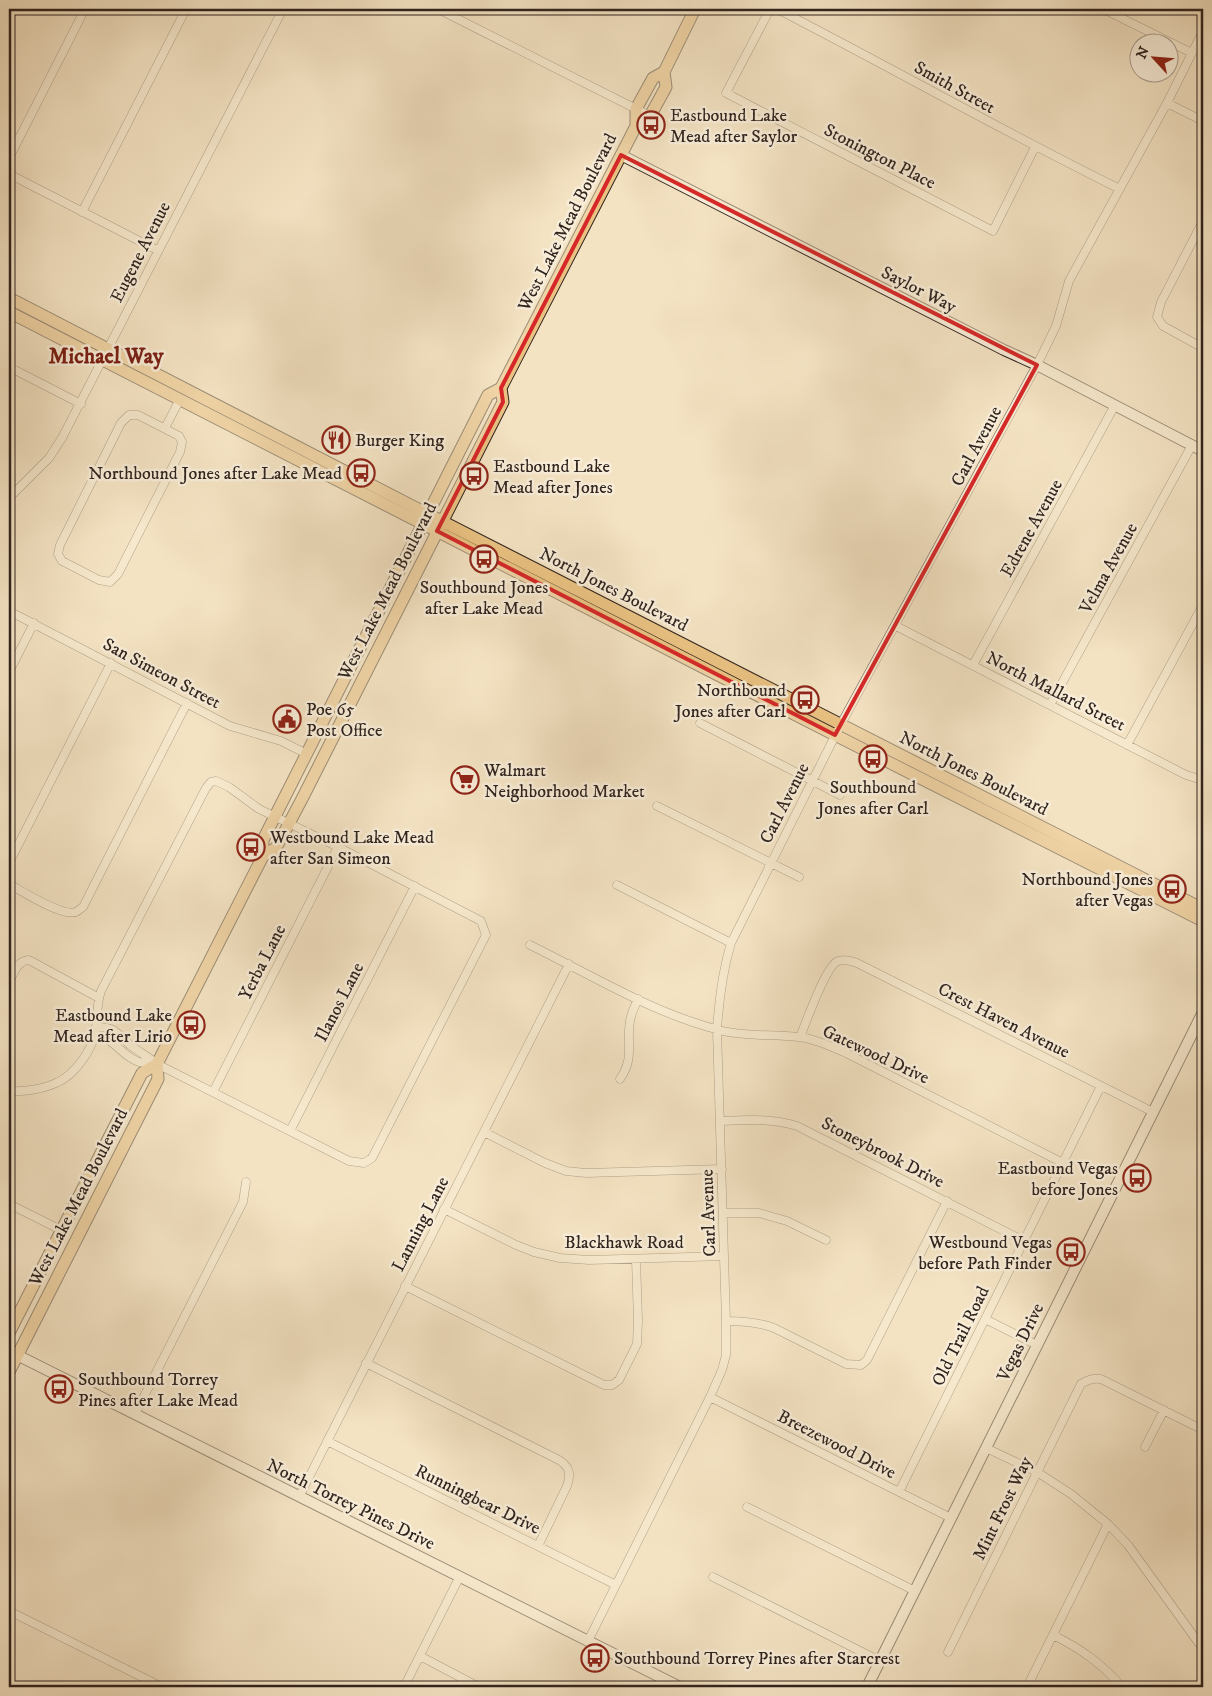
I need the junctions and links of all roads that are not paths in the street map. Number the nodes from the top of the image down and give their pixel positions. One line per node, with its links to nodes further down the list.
1 (84, 9): 19 (street)
2 (186, 9): 22 (street)
3 (283, 9): 24 (street, Eugene Avenue)
4 (438, 9): 13 (street)
5 (695, 9): 11 (main road, West Lake Mead Boulevard)
6 (770, 9): 17 (street, Stonington Place)
7 (777, 9): 17 (street, Smith Street)
8 (1103, 9): 10 (street)
9 (1203, 31): 10 (street, Carl Avenue)
10 (1192, 53): 12 (street, Carl Avenue)
11 (664, 72): 13 (main road, West Lake Mead Boulevard); 14 (main road, West Lake Mead Boulevard)
12 (1167, 103): 15 (street); 21 (street, Carl Avenue)
13 (636, 109): 14 (street); 16 (main road, West Lake Mead Boulevard)
14 (650, 116): 16 (main road, West Lake Mead Boulevard)
15 (1203, 120)
16 (636, 126): 18 (main road, West Lake Mead Boulevard)
17 (1036, 147): 21 (street, Smith Street)
18 (621, 155): 30 (main road, Saylor Way); 32 (main road, West Lake Mead Boulevard)
19 (9, 158)
20 (9, 174): 22 (street)
21 (1120, 189): 30 (street, Carl Avenue)
22 (82, 212): 24 (street)
23 (1203, 221): 27 (street)
24 (158, 250): 28 (street, Eugene Avenue)
25 (9, 298): 28 (main road, North Jones Boulevard)
26 (9, 312): 29 (main road, North Jones Boulevard)
27 (1203, 348)
28 (108, 349): 29 (street, Eugene Avenue); 36 (main road, North Jones Boulevard)
29 (103, 360): 33 (main road, North Jones Boulevard); 34 (street, Eugene Avenue)
30 (1037, 365): 35 (main road, Saylor Way); 49 (street, Carl Avenue)
31 (9, 367): 34 (street)
32 (501, 388): 42 (main road, West Lake Mead Boulevard); 43 (main road, West Lake Mead Boulevard)
33 (180, 399): 37 (main road, North Jones Boulevard); 38 (street)
34 (81, 404): 41 (street, Eugene Avenue)
35 (1115, 405): 39 (main road, Saylor Way); 54 (street, Edrene Avenue)
36 (237, 414): 37 (main road); 42 (main road, North Jones Boulevard)
37 (231, 426): 42 (main road, North Jones Boulevard)
38 (165, 428): 38 (street)
39 (1192, 445): 40 (main road, Saylor Way); 59 (street, Velma Avenue)
40 (1203, 451)
41 (9, 498)
42 (426, 519): 43 (main road, North Jones Boulevard); 51 (main road, West Lake Mead Boulevard)
43 (440, 526): 45 (main road, North Jones Boulevard); 47 (main road, North Jones Boulevard); 57 (main road, West Lake Mead Boulevard)
44 (1203, 605): 64 (street)
45 (589, 609): 47 (main road); 50 (main road, North Jones Boulevard)
46 (9, 611): 48 (street, San Simeon Street)
47 (640, 622): 52 (main road, North Jones Boulevard)
48 (34, 623): 53 (street, San Simeon Street); 55 (street)
49 (896, 626): 54 (street, North Mallard Street); 61 (street, Carl Avenue)
50 (625, 628): 52 (main road); 63 (main road, North Jones Boulevard)
51 (368, 633): 56 (main road, West Lake Mead Boulevard); 57 (main road)
52 (681, 642): 61 (main road, North Jones Boulevard)
53 (111, 663): 58 (street, San Simeon Street); 78 (street)
54 (973, 665): 59 (street, North Mallard Street)
55 (9, 672)
56 (340, 685): 62 (main road); 65 (main road, West Lake Mead Boulevard)
57 (354, 693): 62 (main road, West Lake Mead Boulevard)
58 (187, 703): 65 (street, San Simeon Street); 80 (street)
59 (1050, 705): 64 (street, North Mallard Street)
60 (700, 723): 67 (street)
61 (841, 724): 63 (street, Carl Avenue); 73 (main road, North Jones Boulevard)
62 (334, 733): 69 (main road, West Lake Mead Boulevard)
63 (835, 736): 67 (street, Carl Avenue); 74 (main road, North Jones Boulevard)
64 (1127, 745): 66 (street, North Mallard Street)
65 (305, 753): 69 (main road); 71 (main road, West Lake Mead Boulevard)
66 (1203, 777)
67 (812, 781): 68 (street); 77 (street, Carl Avenue)
68 (840, 795)
69 (303, 797): 72 (main road, West Lake Mead Boulevard)
70 (657, 806): 77 (street)
71 (275, 816): 72 (street); 76 (main road, West Lake Mead Boulevard); 89 (street)
72 (289, 823): 75 (street); 76 (main road, West Lake Mead Boulevard)
73 (1040, 826): 74 (main road); 83 (main road, North Jones Boulevard)
74 (1034, 837): 84 (main road, North Jones Boulevard)
75 (338, 847): 82 (street); 100 (street, Yerba Lane)
76 (262, 856): 96 (main road, West Lake Mead Boulevard)
77 (771, 862): 79 (street); 85 (street, Carl Avenue)
78 (9, 863)
79 (798, 877)
80 (9, 884)
81 (617, 885): 85 (street)
82 (415, 886): 104 (street, Ilanos Lane); 104 (street)
83 (1203, 909)
84 (1203, 921)
85 (732, 943): 93 (street, Carl Avenue)
86 (530, 946): 87 (street, Gatewood Drive)
87 (569, 964): 90 (street, Gatewood Drive); 105 (street, Lanning Lane)
88 (9, 983): 89 (street)
89 (99, 998): 92 (street)
90 (638, 999): 93 (street, Gatewood Drive); 97 (street)
91 (1203, 1012): 101 (main road, Vegas Drive)
92 (96, 1026): 94 (street); 96 (street)
93 (718, 1030): 95 (street, Gatewood Drive); 102 (street, Carl Avenue)
94 (95, 1035): 96 (street); 99 (street)
95 (800, 1037): 98 (street, Crest Haven Avenue); 106 (street, Gatewood Drive)
96 (157, 1064): 100 (street); 107 (main road, West Lake Mead Boulevard); 109 (main road, West Lake Mead Boulevard)
97 (620, 1079)
98 (1101, 1086): 101 (street, Crest Haven Avenue); 106 (street, Old Trail Road)
99 (10, 1091): 103 (street)
100 (214, 1092): 104 (street)
101 (1153, 1112): 124 (main road, Vegas Drive)
102 (720, 1121): 108 (street, Carl Avenue); 111 (street, Stoneybrook Drive)
103 (9, 1129)
104 (290, 1131)
105 (484, 1132): 108 (street); 113 (street, Lanning Lane)
106 (1063, 1163): 117 (street, Old Trail Road)
107 (96, 1164): 109 (main road); 115 (main road, West Lake Mead Boulevard)
108 (722, 1169): 114 (street, Carl Avenue)
109 (110, 1171): 125 (main road, West Lake Mead Boulevard)
110 (246, 1182): 130 (street)
111 (947, 1202): 117 (street, Stoneybrook Drive); 122 (street)
112 (9, 1204): 115 (street)
113 (444, 1209): 119 (street, Blackhawk Road); 120 (street, Lanning Lane)
114 (723, 1213): 116 (street); 118 (street, Carl Avenue)
115 (61, 1230): 123 (main road, West Lake Mead Boulevard)
116 (826, 1240)
117 (1024, 1241): 121 (street, Old Trail Road)
118 (724, 1256): 119 (street, Blackhawk Road); 122 (street, Carl Avenue)
119 (636, 1258): 120 (street)
120 (405, 1286): 126 (street, Lanning Lane)
121 (985, 1319): 124 (street); 136 (street, Old Trail Road)
122 (726, 1322): 128 (street, Carl Avenue)
123 (9, 1333)
124 (1037, 1346): 134 (main road, Vegas Drive)
125 (13, 1353): 127 (main road, West Lake Mead Boulevard); 130 (main road, North Torrey Pines Drive)
126 (366, 1363): 132 (street, Lanning Lane); 141 (street)
127 (9, 1372)
128 (710, 1397): 136 (street, Breezewood Drive); 144 (street, Carl Avenue)
129 (1164, 1410): 131 (street); 133 (street); 135 (street, Mint Frost Way)
130 (136, 1414): 137 (main road, North Torrey Pines Drive)
131 (1203, 1430)
132 (327, 1441): 137 (street, Lanning Lane); 141 (street, Runningbear Drive)
133 (1146, 1447)
134 (986, 1448): 135 (street); 139 (main road, Vegas Drive)
135 (1037, 1472): 140 (street); 150 (street, Mint Frost Way)
136 (899, 1492): 139 (street, Breezewood Drive)
137 (299, 1496): 142 (main road, North Torrey Pines Drive)
138 (747, 1507): 145 (street)
139 (951, 1518): 145 (main road, Vegas Drive)
140 (1108, 1524): 147 (street); 149 (street)
141 (538, 1546): 144 (street, Runningbear Drive)
142 (460, 1576): 148 (main road, North Torrey Pines Drive); 151 (street)
143 (713, 1577): 152 (street)
144 (616, 1585): 148 (street, Carl Avenue)
145 (915, 1591): 152 (main road, Vegas Drive)
146 (9, 1611): 153 (street)
147 (1053, 1635): 159 (street); 160 (street)
148 (588, 1641): 157 (main road, North Torrey Pines Drive)
149 (1203, 1650)
150 (948, 1652)
151 (420, 1656): 155 (street); 156 (street)
152 (880, 1661): 158 (main road, Vegas Drive)
153 (149, 1684): 154 (street)
154 (162, 1687)
155 (404, 1687)
156 (479, 1687)
157 (680, 1687)
158 (867, 1687)
159 (1027, 1687)
160 (1122, 1687)

